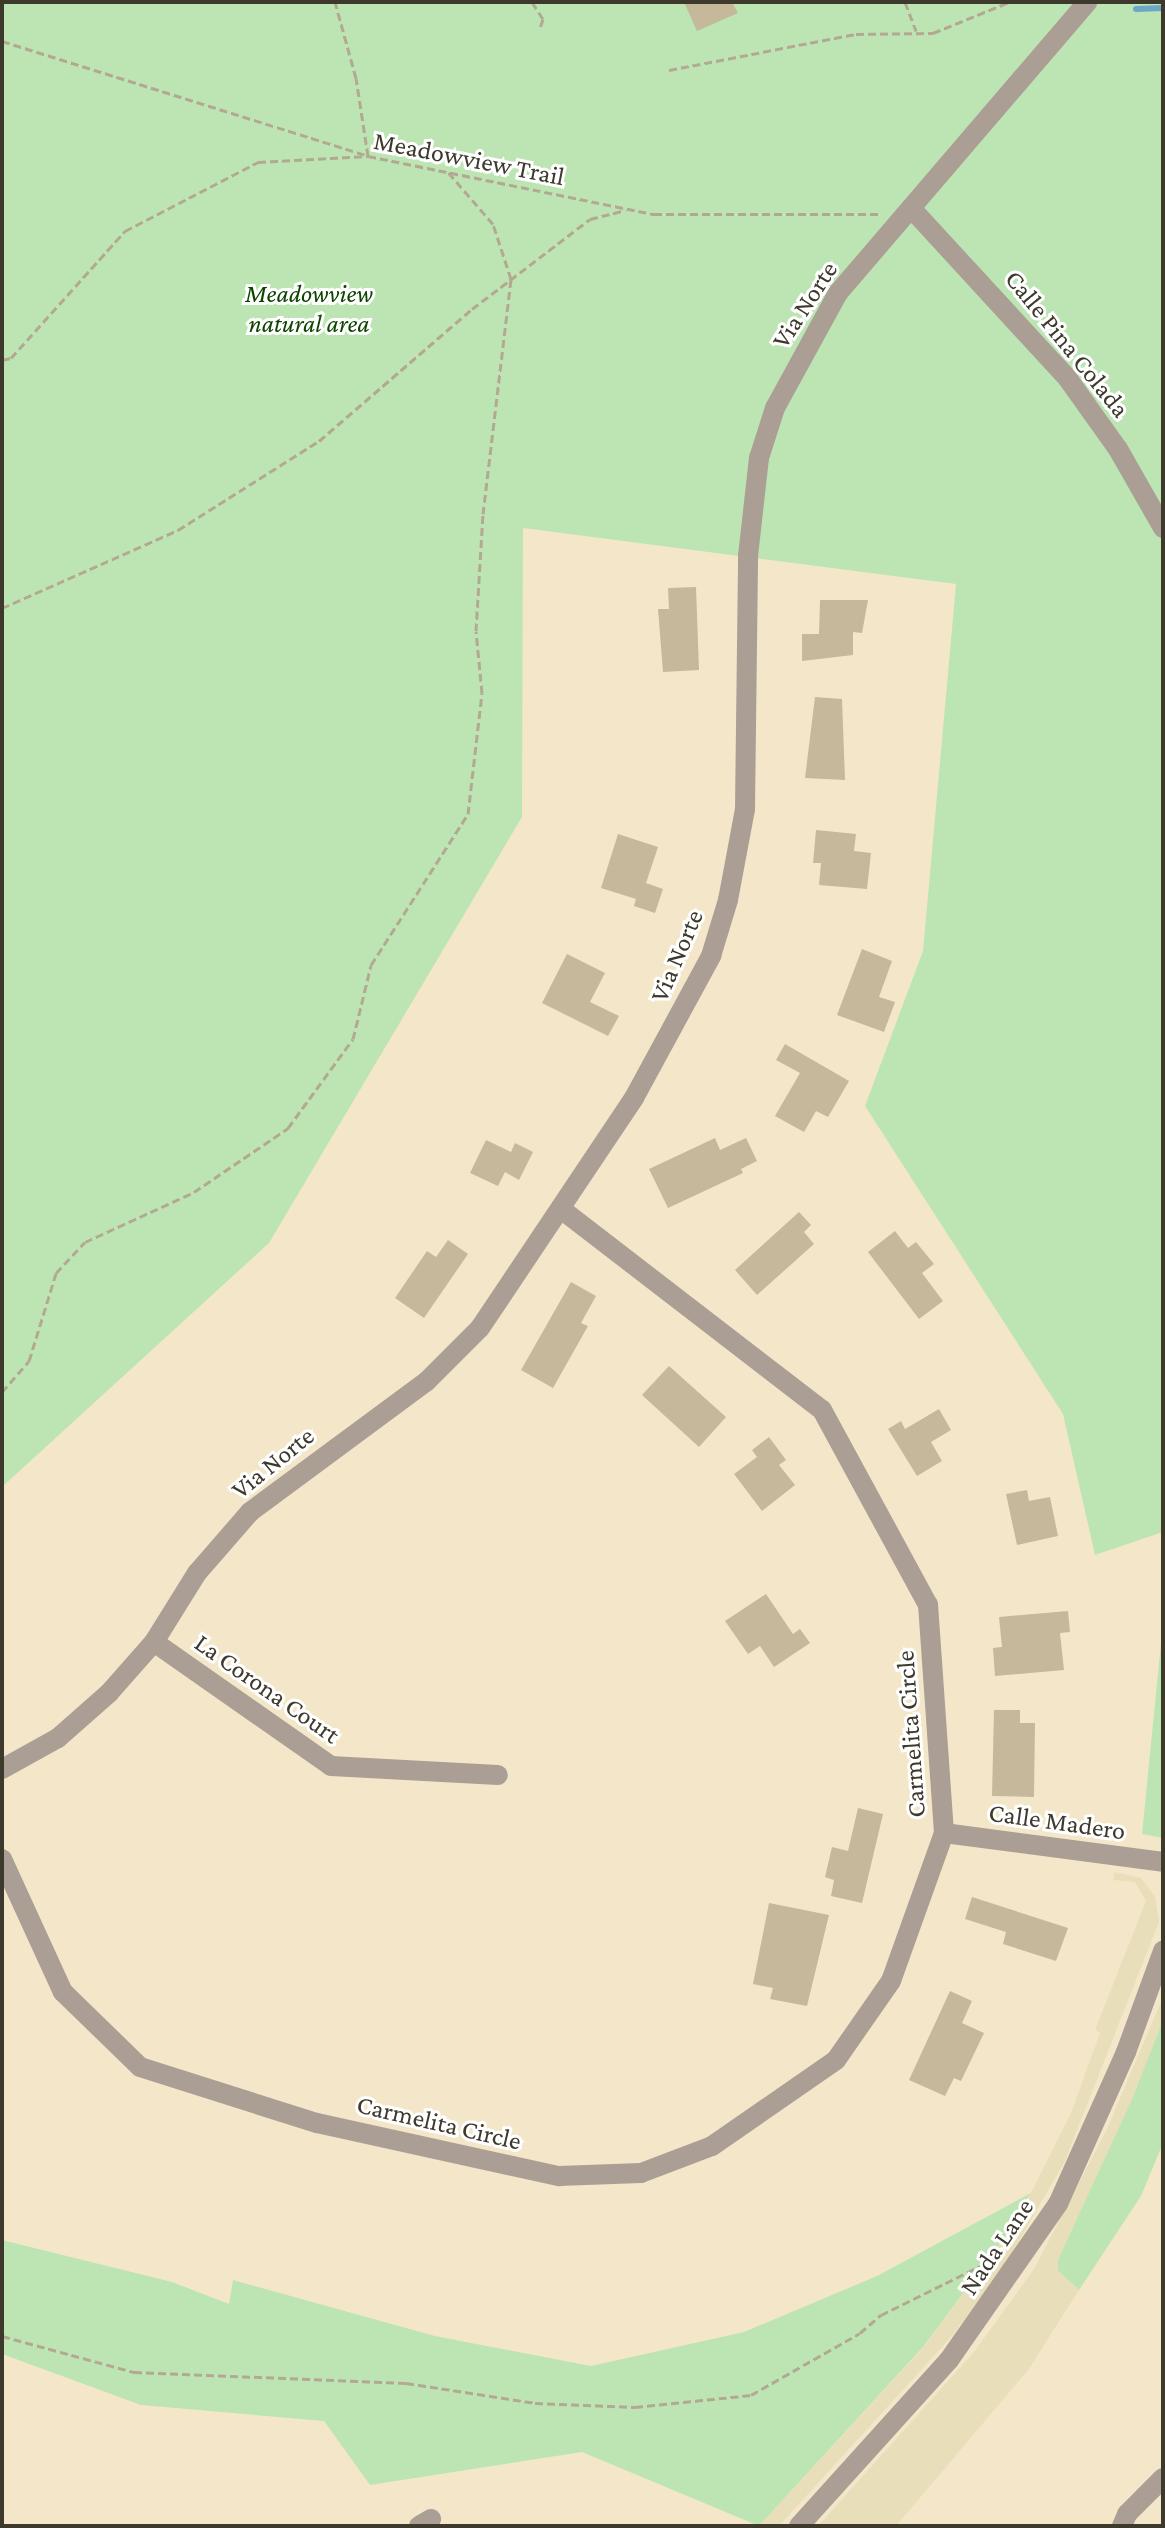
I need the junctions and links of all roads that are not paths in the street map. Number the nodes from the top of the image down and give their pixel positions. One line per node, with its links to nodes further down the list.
1 (1087, 2): 2 (street, Via Norte)
2 (908, 211): 3 (street, Calle Pina Colada); 4 (street, Via Norte)
3 (1163, 528)
4 (561, 1209): 5 (street, Via Norte); 8 (street, Carmelita Circle)
5 (154, 1642): 6 (street, Via Norte); 7 (street, La Corona Court)
6 (2, 1769)
7 (498, 1775)
8 (944, 1833): 9 (street, Carmelita Circle); 10 (street, Calle Madero)
9 (2, 1859)
10 (1163, 1862)
11 (1163, 1951): 13 (street, Nada Lane)
12 (1163, 2478): 14 (street)
13 (799, 2526)
14 (1122, 2526)

